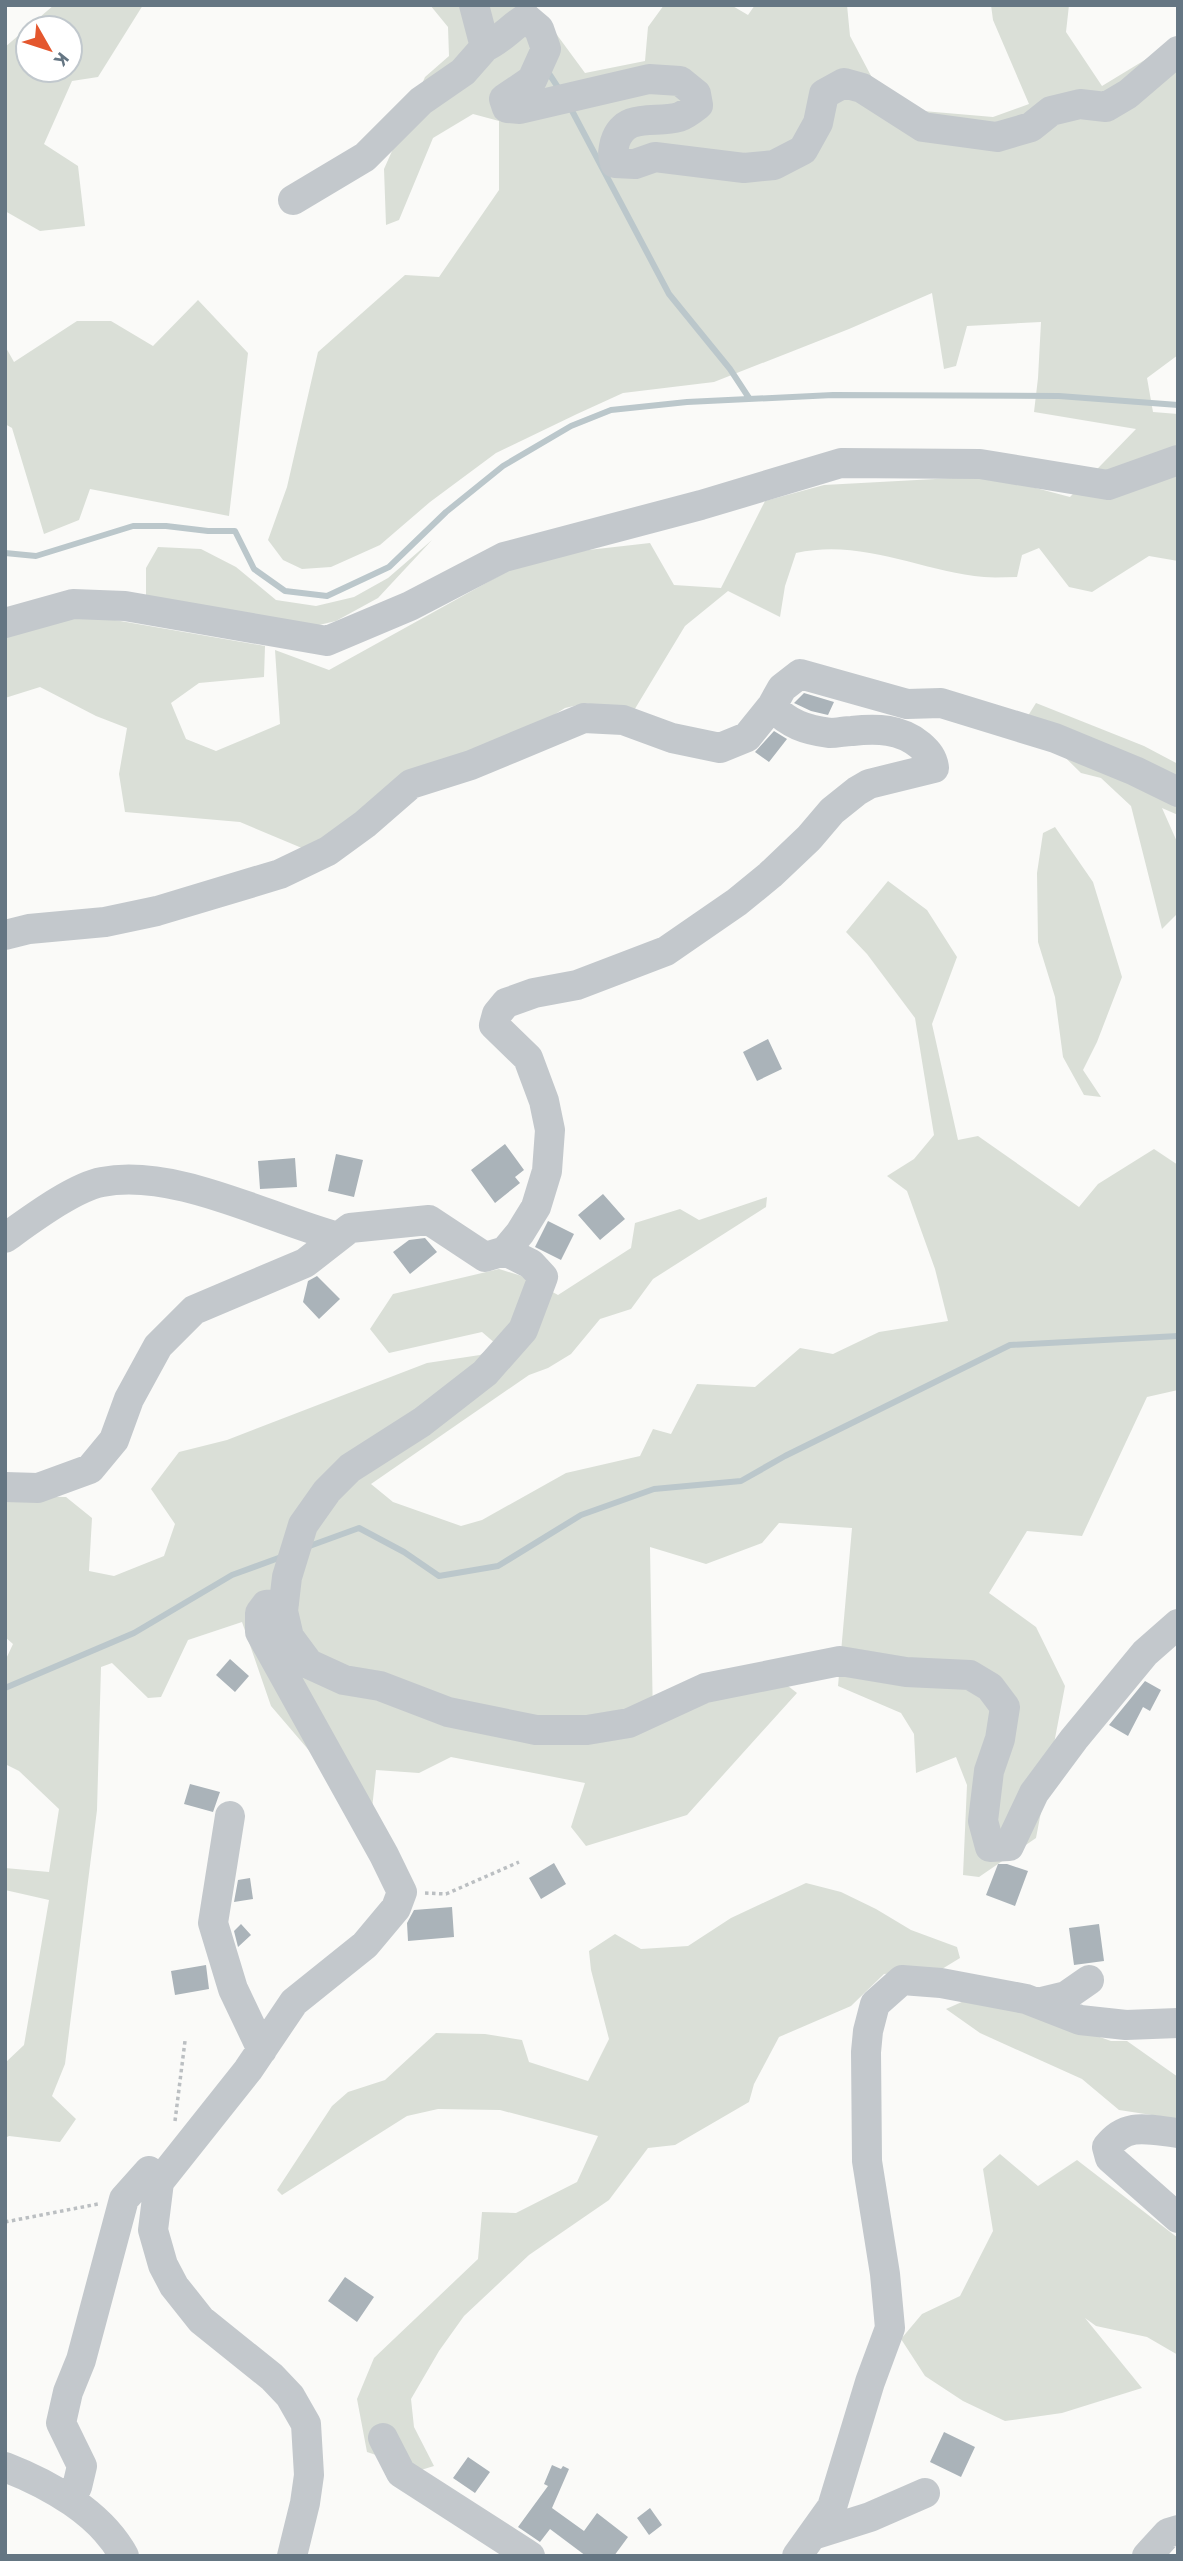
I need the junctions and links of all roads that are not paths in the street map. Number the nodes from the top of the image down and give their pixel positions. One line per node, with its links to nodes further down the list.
1 (474, 5): 2 (street)
2 (485, 47): 3 (street); 4 (street)
3 (1178, 51)
4 (293, 200)
5 (1178, 460): 6 (street)
6 (6, 624)
7 (772, 706): 8 (street); 9 (street); 12 (street)
8 (1178, 792)
9 (5, 935)
10 (338, 1237): 11 (street); 12 (street); 13 (street)
11 (5, 1238)
12 (505, 1251): 14 (street)
13 (5, 1487)
14 (284, 1603): 15 (street); 20 (street)
15 (1178, 1624)
16 (230, 1816): 20 (street)
17 (1089, 1980): 18 (street)
18 (1037, 2003): 19 (street); 29 (street)
19 (1178, 2023)
20 (262, 2050): 22 (street)
21 (1178, 2133): 23 (street)
22 (159, 2182): 27 (street); 31 (street)
23 (1178, 2218)
24 (383, 2438): 32 (street)
25 (5, 2467): 27 (street)
26 (925, 2493): 29 (street)
27 (66, 2497): 30 (street)
28 (1178, 2530): 33 (street)
29 (805, 2545)
30 (124, 2556)
31 (292, 2556)
32 (530, 2556)
33 (1147, 2556)

